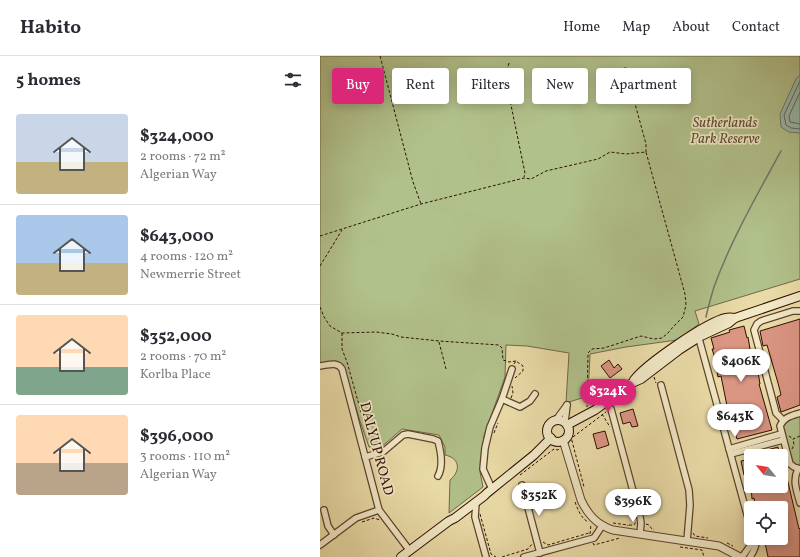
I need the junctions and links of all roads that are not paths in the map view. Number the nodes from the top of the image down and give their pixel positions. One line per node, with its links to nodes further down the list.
1 (800, 296): 3 (main road)
2 (800, 311): 12 (street)
3 (695, 337): 13 (main road); 17 (street)
4 (320, 366): 18 (street, DALYUP ROAD)
5 (512, 369): 8 (street)
6 (658, 384): 34 (street)
7 (535, 394): 8 (street)
8 (502, 399): 22 (street)
9 (611, 409): 33 (street)
10 (800, 413): 12 (street)
11 (556, 420): 13 (main road); 13 (street); 15 (main road)
12 (783, 420): 14 (street)
13 (566, 424): 16 (main road)
14 (783, 436): 17 (street); 19 (street)
15 (550, 438): 16 (main road); 22 (main road)
16 (563, 440): 31 (street)
17 (730, 451): 24 (street)
18 (365, 457): 20 (street); 27 (street, DALYUP ROAD)
19 (799, 469): 25 (street)
20 (438, 476)
21 (522, 485): 39 (street)
22 (490, 491): 23 (main road); 30 (main road)
23 (476, 503): 28 (main road); 29 (street)
24 (744, 503)
25 (800, 503)
26 (324, 510): 32 (street)
27 (379, 510): 32 (street); 38 (street, DALYUP ROAD)
28 (464, 512): 29 (street); 30 (main road)
29 (475, 517): 41 (street)
30 (449, 521): 38 (main road)
31 (602, 526): 33 (street); 39 (street)
32 (334, 534): 35 (street)
33 (640, 534): 34 (street)
34 (687, 541): 43 (street)
35 (320, 545)
36 (750, 545): 43 (street)
37 (755, 545): 44 (street)
38 (410, 551): 40 (main road)
39 (540, 553): 42 (street)
40 (401, 557)
41 (486, 557)
42 (524, 557)
43 (741, 557)
44 (750, 557)

